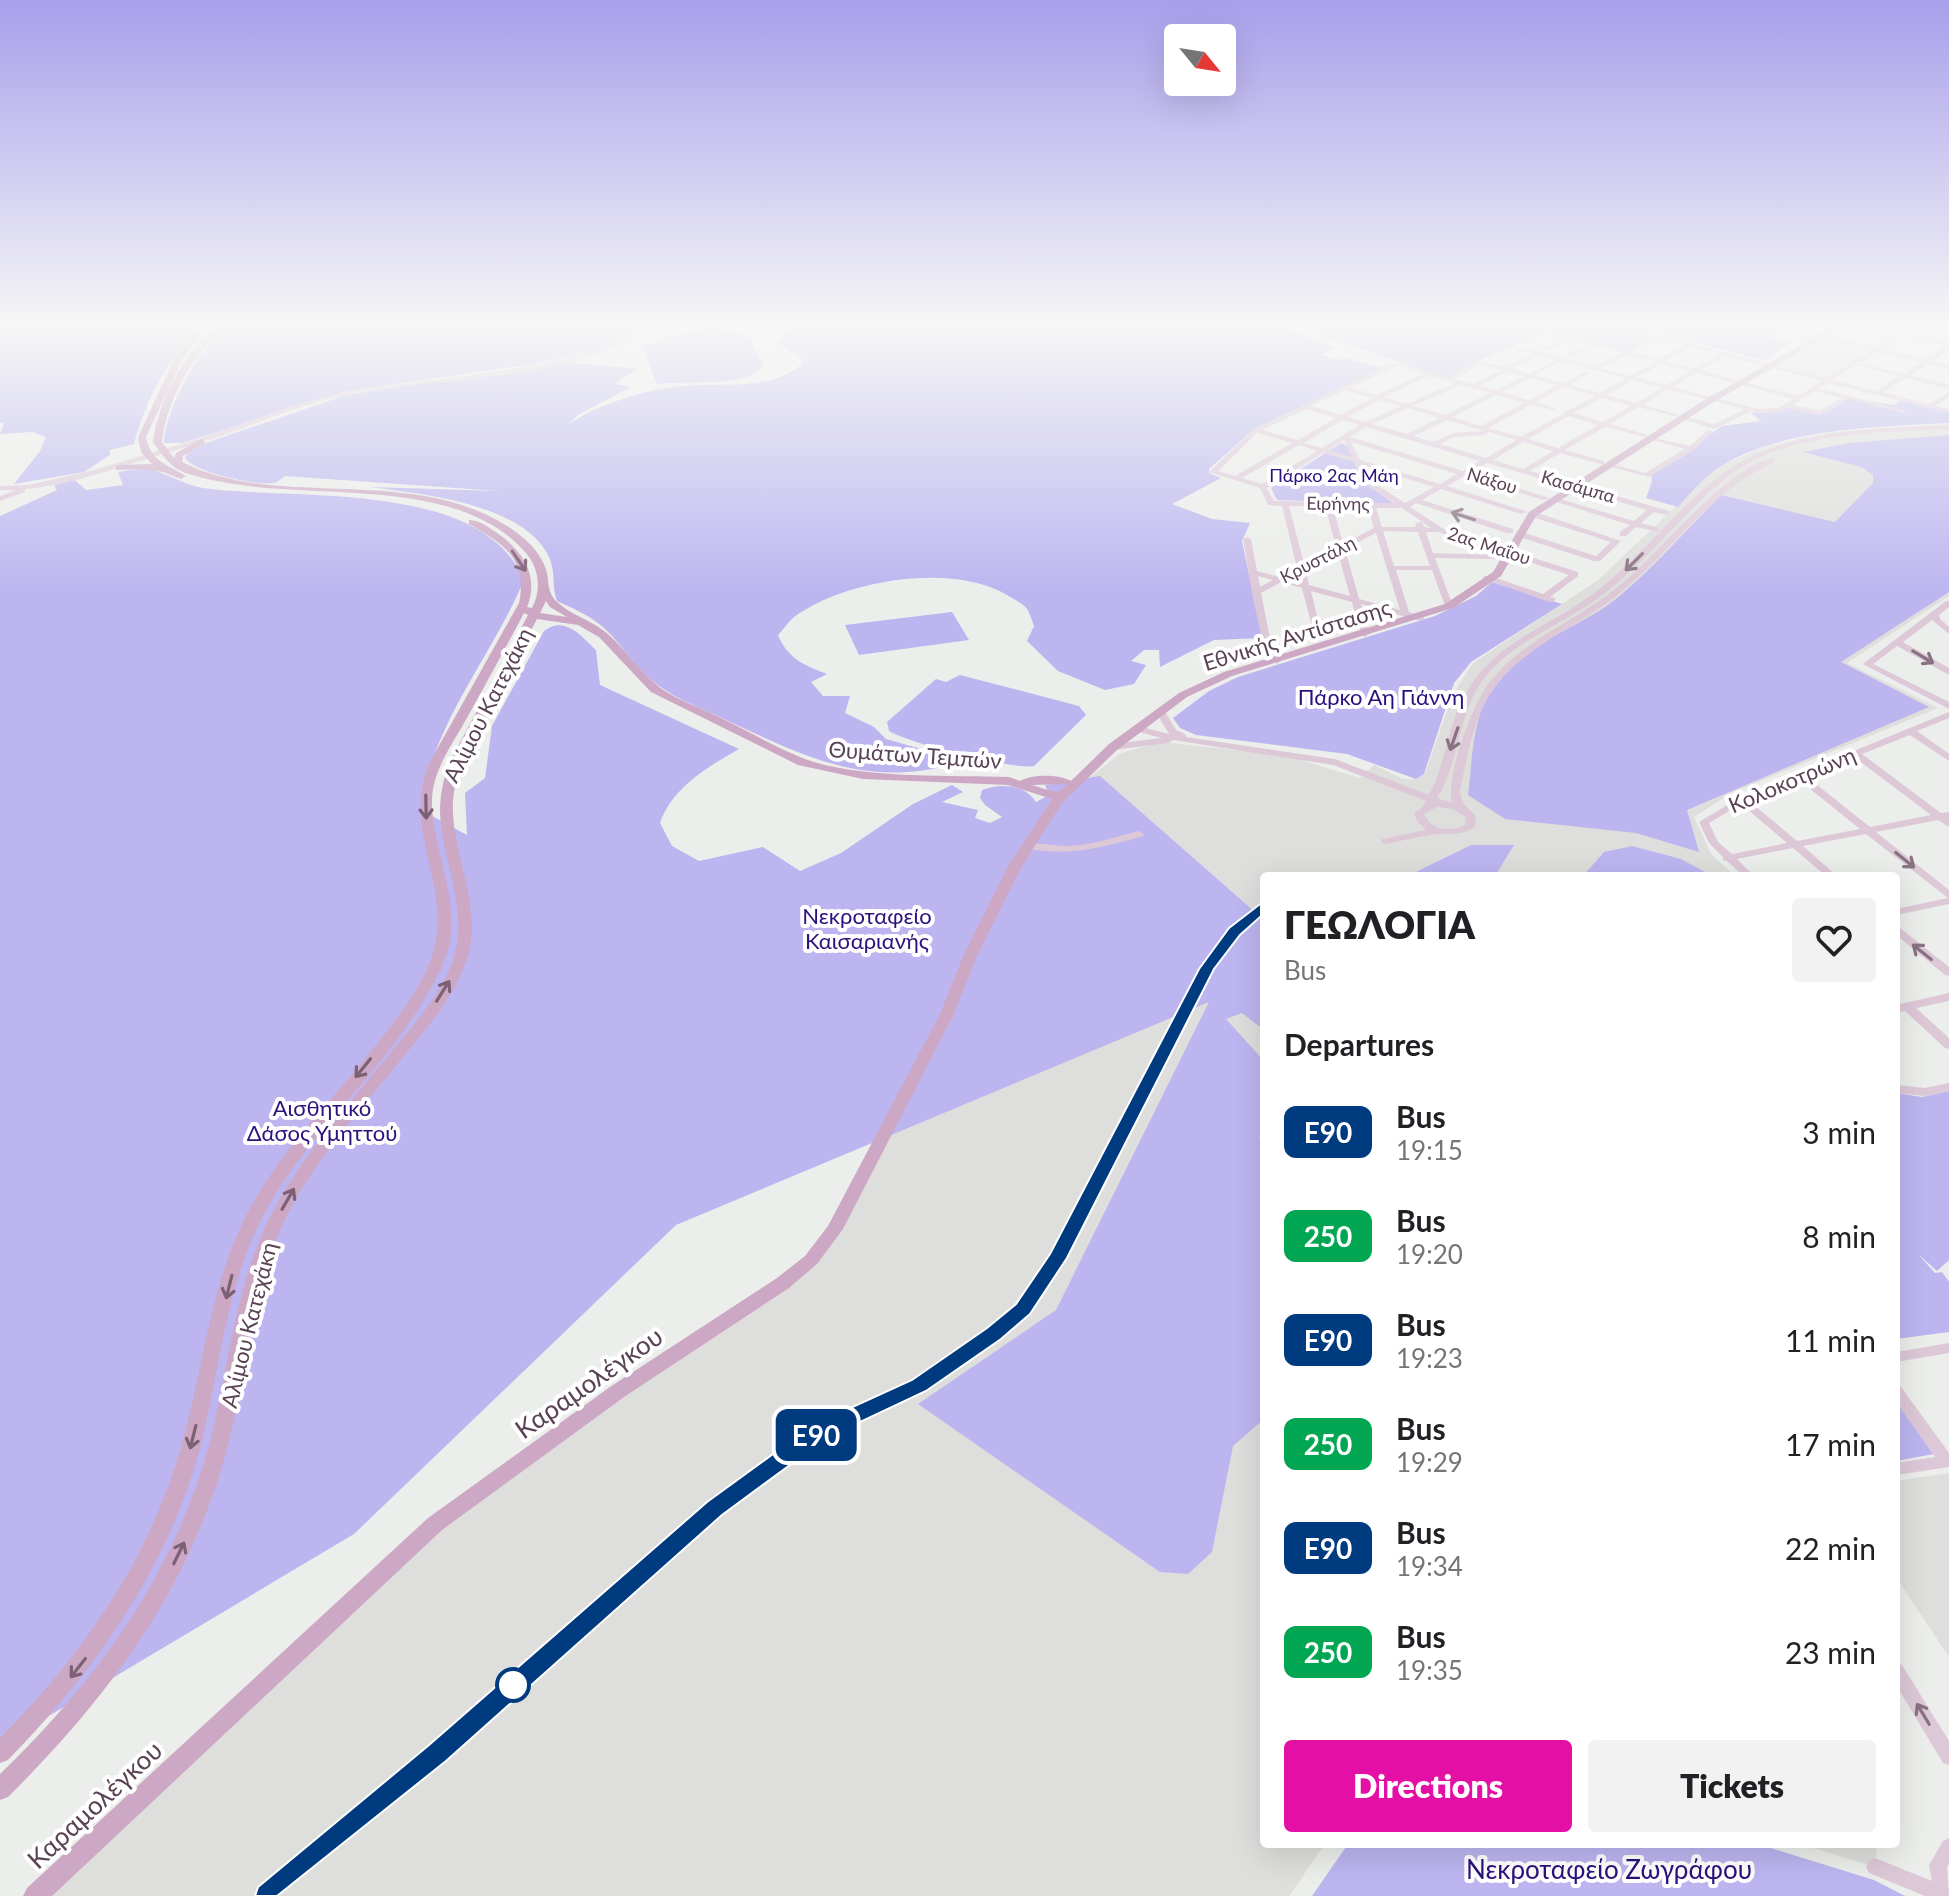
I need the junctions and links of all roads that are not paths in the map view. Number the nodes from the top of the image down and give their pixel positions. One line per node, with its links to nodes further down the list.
1 (150, 416): 32 (main road)
2 (163, 416): 36 (main road)
3 (267, 416): 24 (street)
4 (1285, 416): 22 (street)
5 (1336, 416): 16 (street, Κασάμπα)
6 (1344, 416): 16 (street)
7 (1385, 416): 19 (street)
8 (1441, 416): 17 (street)
9 (1449, 416): 17 (street)
10 (1504, 416): 20 (street)
11 (1560, 416): 29 (street)
12 (1578, 416): 18 (street)
13 (1615, 416): 18 (street)
14 (1736, 416): 21 (street)
15 (1680, 417): 21 (street); 27 (main road, Εθνικής Αντίστασης)
16 (1341, 418): 19 (street, Κασάμπα); 31 (street)
17 (1446, 418): 20 (street); 26 (street)
18 (1603, 424): 27 (street); 37 (street)
19 (1364, 425): 26 (street, Κασάμπα); 28 (street)
20 (1482, 428): 25 (street)
21 (1713, 428): 35 (street)
22 (1256, 430): 31 (street); 49 (street)
23 (1949, 430): 115 (street, one-way to 115); 116 (street)
24 (221, 433): 30 (street); 33 (street)
25 (1498, 433): 29 (street); 34 (street)
26 (1407, 437): 34 (street, Κασάμπα)
27 (1648, 437): 35 (street); 42 (main road, Εθνικής Αντίστασης)
28 (1346, 438): 38 (street); 41 (street); 47 (street, Νάξου)
29 (1521, 439): 37 (street); 40 (street)
30 (201, 442): 36 (street); 45 (main road)
31 (1299, 443): 38 (street); 49 (street)
32 (142, 444): 39 (main road); 43 (main road)
33 (187, 444): 36 (main road)
34 (1433, 445): 40 (street, Κασάμπα)
35 (1691, 448): 42 (street)
36 (160, 449): 39 (street); 45 (main road, Αλίμου Κατεχάκη)
37 (1558, 450): 42 (street); 46 (street)
38 (1325, 451): 41 (street); 52 (street)
39 (149, 457): 43 (street); 45 (main road, Αλίμου Κατεχάκη)
40 (1485, 460): 46 (street, Κασάμπα); 47 (street)
41 (1356, 461): 44 (street); 48 (street)
42 (1605, 464): 50 (main road, Εθνικής Αντίστασης)
43 (117, 467): 45 (main road); 51 (street)
44 (1379, 468): 48 (street); 53 (street)
45 (176, 470): 84 (main road, Αλίμου Κατεχάκη); 87 (main road, Αλίμου Κατεχάκη, one-way to 87)
46 (1524, 471): 50 (street, Κασάμπα)
47 (1463, 473): 53 (street); 56 (street, Νάξου)
48 (1363, 476): 61 (street, 2ας Μαΐου)
49 (1236, 479): 52 (street)
50 (1570, 485): 56 (main road, Εθνικής Αντίστασης); 62 (street, Κασάμπα)
51 (29, 487): 54 (street); 55 (street)
52 (1263, 487): 58 (street, Ειρήνης)
53 (1440, 487): 57 (street); 64 (street)
54 (0, 488)
55 (0, 499)
56 (1550, 499): 64 (main road, Εθνικής Αντίστασης); 66 (street, Νάξου)
57 (1417, 501): 61 (street); 71 (street, one-way to 57)
58 (1285, 503): 59 (street, Ειρήνης); 79 (street)
59 (1328, 504): 60 (street, Ειρήνης); 74 (street)
60 (1371, 505): 61 (street, Ειρήνης); 67 (street)
61 (1406, 506): 63 (street, 2ας Μαΐου)
62 (1653, 509): 65 (street, Κασάμπα); 66 (street)
63 (1415, 512): 68 (street); 69 (street, 2ας Μαΐου)
64 (1528, 513): 71 (main road, Εθνικής Αντίστασης); 72 (street)
65 (1666, 513)
66 (1634, 524): 70 (street, Νάξου); 72 (street)
67 (1378, 529): 68 (street); 74 (street, Κρυστάλη); 77 (street)
68 (1421, 529): 69 (street); 76 (street)
69 (1440, 530): 75 (street, 2ας Μαΐου)
70 (1656, 530)
71 (1514, 532): 72 (street); 75 (main road, Εθνικής Αντίστασης)
72 (1620, 538)
73 (1247, 539): 80 (street)
74 (1341, 549): 79 (street, Κρυστάλη); 86 (street)
75 (1501, 553): 76 (street); 81 (main road, Εθνικής Αντίστασης); 81 (street, 2ας Μαΐου)
76 (1430, 555): 78 (street)
77 (1391, 568): 78 (street); 90 (street)
78 (1435, 568): 89 (street)
79 (1302, 569): 82 (street, Κρυστάλη); 83 (street)
80 (1252, 572): 82 (street); 85 (street)
81 (1487, 578): 89 (main road, Εθνικής Αντίστασης)
82 (1280, 580): 83 (street); 85 (street, Κρυστάλη)
83 (1306, 587): 86 (street); 98 (street)
84 (543, 591): 93 (main road, Αλίμου Κατεχάκη); 94 (main road, Θυμάτων Τεμπών)
85 (1258, 591): 99 (street)
86 (1355, 601): 90 (street); 96 (street)
87 (524, 603): 93 (main road); 141 (main road, Αλίμου Κατεχάκη, one-way to 141)
88 (1949, 603): 91 (street)
89 (1449, 606): 92 (main road, Εθνικής Αντίστασης)
90 (1405, 613): 92 (street)
91 (1934, 613): 95 (street); 97 (street)
92 (1421, 618): 96 (main road, Εθνικής Αντίστασης)
93 (531, 621): 94 (main road); 143 (main road, Αλίμου Κατεχάκη, one-way to 93)
94 (592, 627): 111 (main road, Θυμάτων Τεμπών)
95 (1949, 631)
96 (1365, 634): 98 (main road, Εθνικής Αντίστασης)
97 (1897, 642): 100 (street, one-way to 100); 101 (street)
98 (1321, 647): 99 (main road, Εθνικής Αντίστασης)
99 (1277, 661): 102 (main road, Εθνικής Αντίστασης)
100 (1949, 672)
101 (1949, 706)
102 (1161, 712): 104 (main road, Εθνικής Αντίστασης); 106 (street)
103 (1949, 715): 105 (street, Κολοκοτρώνη)
104 (1138, 729): 106 (street); 107 (main road, Εθνικής Αντίστασης)
105 (1912, 732): 108 (street, Κολοκοτρώνη); 109 (street)
106 (1202, 742): 107 (street); 112 (street)
107 (1113, 747): 113 (main road, Εθνικής Αντίστασης)
108 (1856, 754): 110 (street, Κολοκοτρώνη); 117 (street)
109 (1949, 758)
110 (1801, 777): 114 (street, Κολοκοτρώνη); 119 (street)
111 (1009, 781): 113 (main road, Θυμάτων Τεμπών); 113 (main road)
112 (1397, 786): 115 (street); 115 (street)
113 (1058, 791): 121 (main road, Καραμολέγκου)
114 (1742, 800): 122 (street); 123 (street, Κολοκοτρώνη)
115 (1427, 805): 116 (street); 118 (street); 118 (street)
116 (1463, 809): 118 (street)
117 (1946, 819): 119 (street)
118 (1437, 831)
119 (1868, 831): 122 (street); 126 (street, one-way to 126)
120 (1139, 834): 121 (street)
121 (1028, 846): 147 (main road, Καραμολέγκου)
122 (1796, 846): 123 (street); 125 (street)
123 (1727, 858): 124 (street, Κολοκοτρώνη)
124 (1744, 872)
125 (1827, 872)
126 (1949, 898): 127 (street)
127 (1900, 911)
128 (1900, 933): 129 (street, one-way to 128)
129 (1949, 973)
130 (1949, 997): 131 (street)
131 (1902, 1007): 132 (street)
132 (1949, 1045)
133 (1949, 1087): 134 (street)
134 (1900, 1089)
135 (1949, 1348): 136 (street)
136 (1900, 1356)
137 (1900, 1396): 138 (street)
138 (1948, 1461): 139 (street)
139 (1900, 1468)
140 (1900, 1677): 142 (street, one-way to 140)
141 (0, 1753)
142 (1949, 1757)
143 (0, 1789)
144 (1949, 1847): 146 (street)
145 (1875, 1867): 146 (street)
146 (1946, 1895)
147 (35, 1896)

